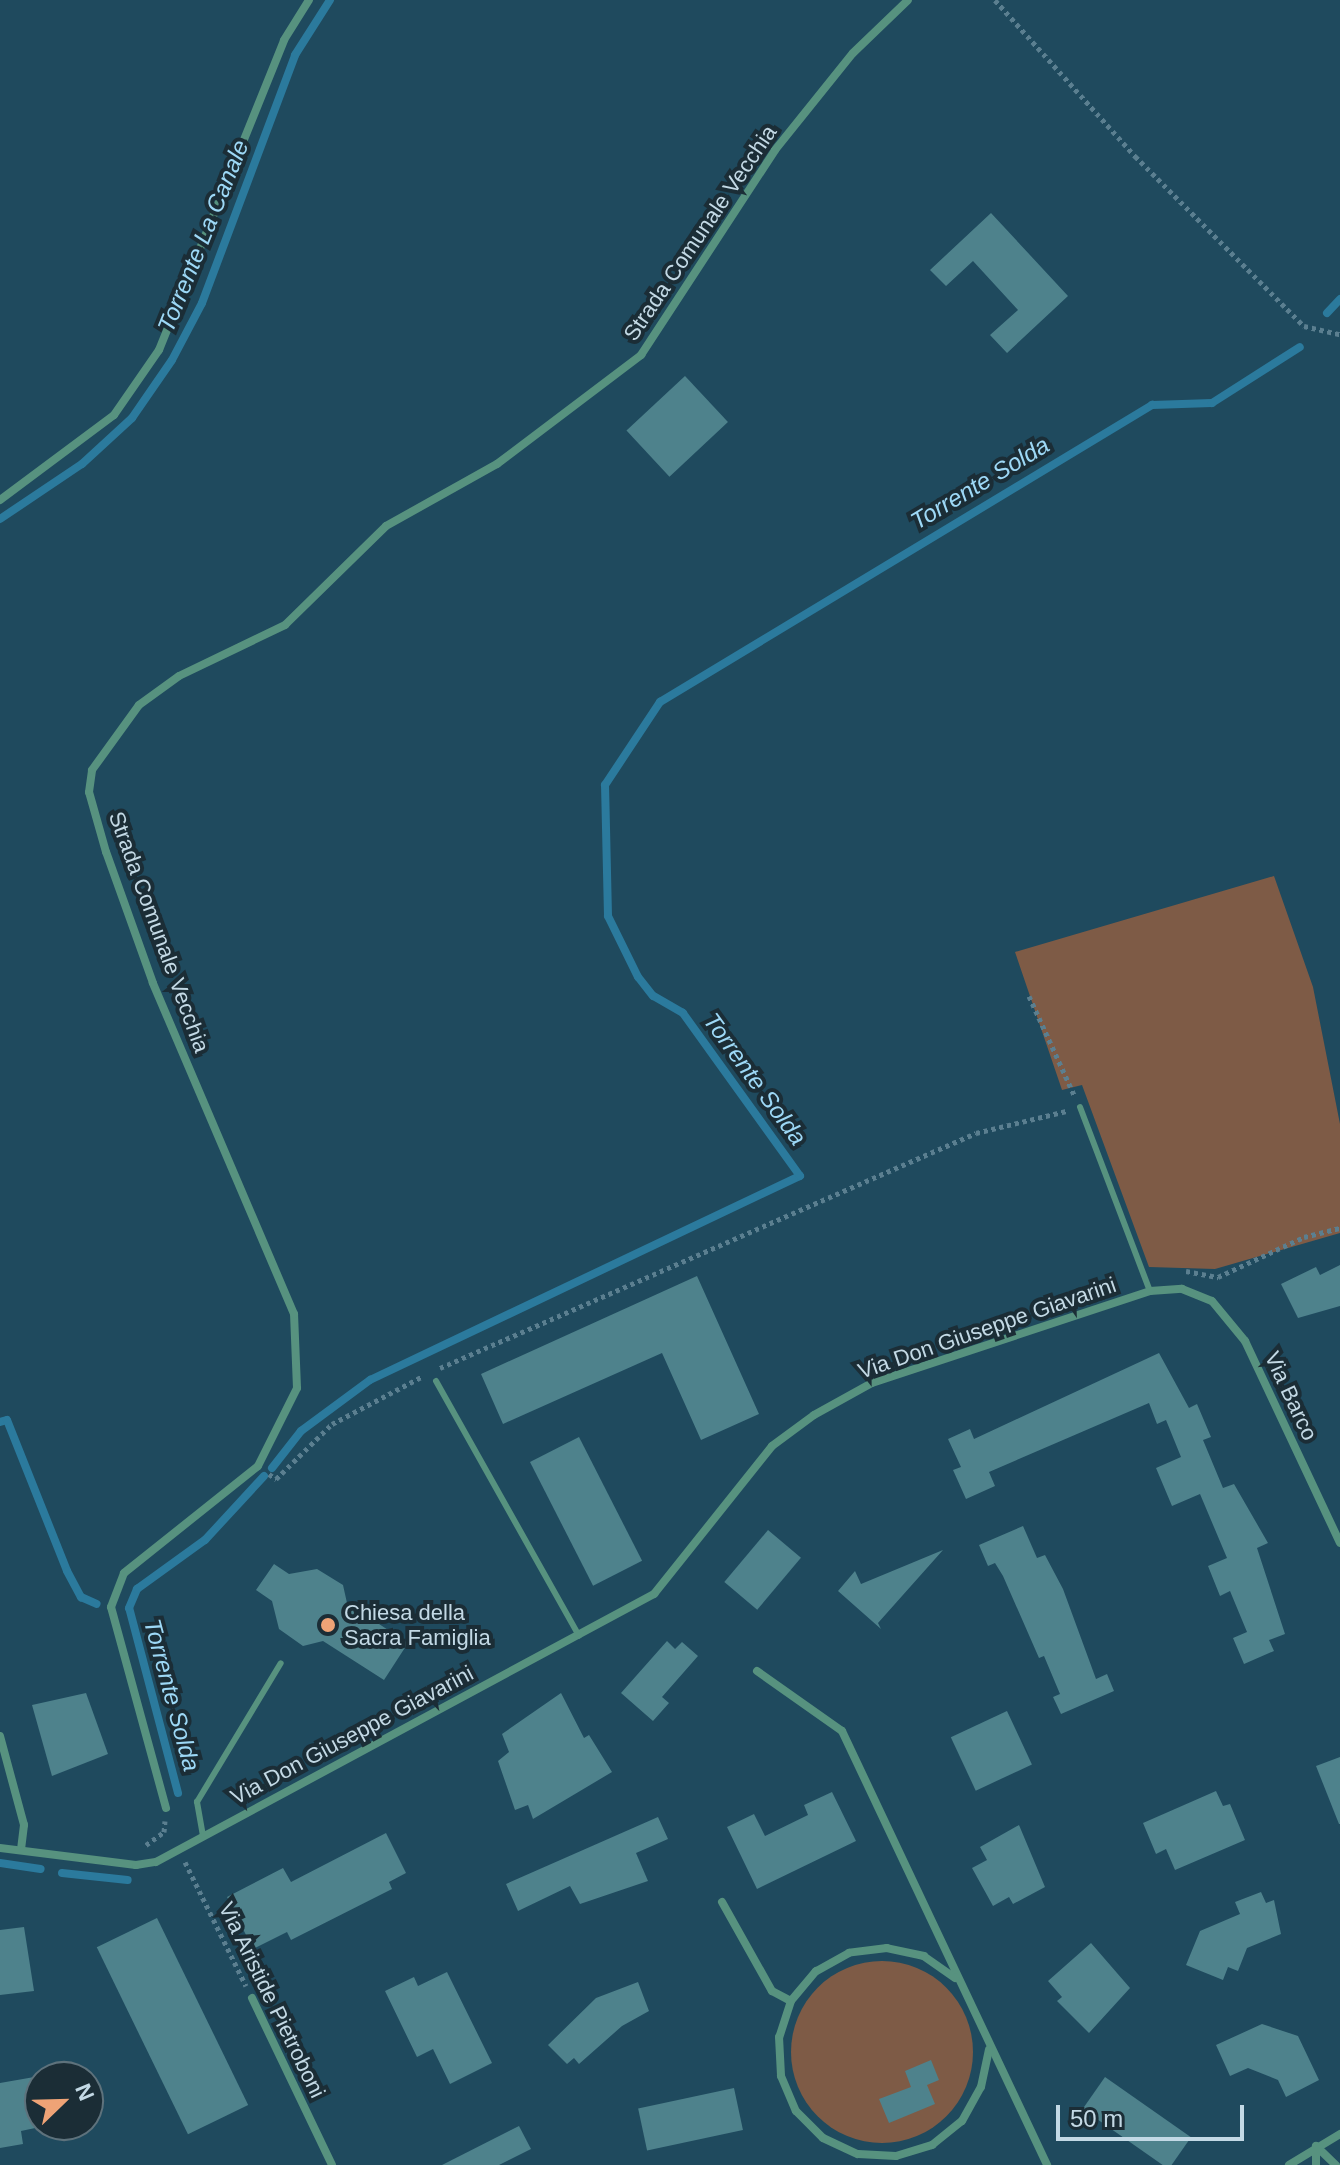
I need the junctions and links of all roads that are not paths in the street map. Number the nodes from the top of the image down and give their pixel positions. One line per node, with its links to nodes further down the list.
1 (309, 0): 3 (street)
2 (908, 0): 13 (street, Strada Comunale Vecchia)
3 (0, 500)
4 (1080, 1107): 6 (lane)
5 (1182, 1289): 6 (street, Via Don Giuseppe Giavarini); 8 (street, Via Barco)
6 (1150, 1291): 9 (street, Via Don Giuseppe Giavarini)
7 (436, 1381): 9 (lane)
8 (1340, 1543)
9 (579, 1636): 14 (street, Via Don Giuseppe Giavarini)
10 (281, 1663): 14 (lane)
11 (757, 1671): 18 (street)
12 (0, 1736): 16 (street)
13 (166, 1808)
14 (203, 1836): 16 (street, Via Don Giuseppe Giavarini)
15 (0, 1848): 16 (street, Via Don Giuseppe Giavarini)
16 (21, 1850)
17 (722, 1902): 20 (street)
18 (956, 1978): 20 (street); 21 (street)
19 (252, 1998): 24 (street, Via Aristide Pietroboni)
20 (791, 2001): 21 (street)
21 (990, 2049): 25 (street)
22 (1340, 2134): 23 (street)
23 (1316, 2146): 26 (street); 27 (street); 28 (street)
24 (332, 2165)
25 (1047, 2165)
26 (1289, 2165)
27 (1316, 2165)
28 (1336, 2165)

